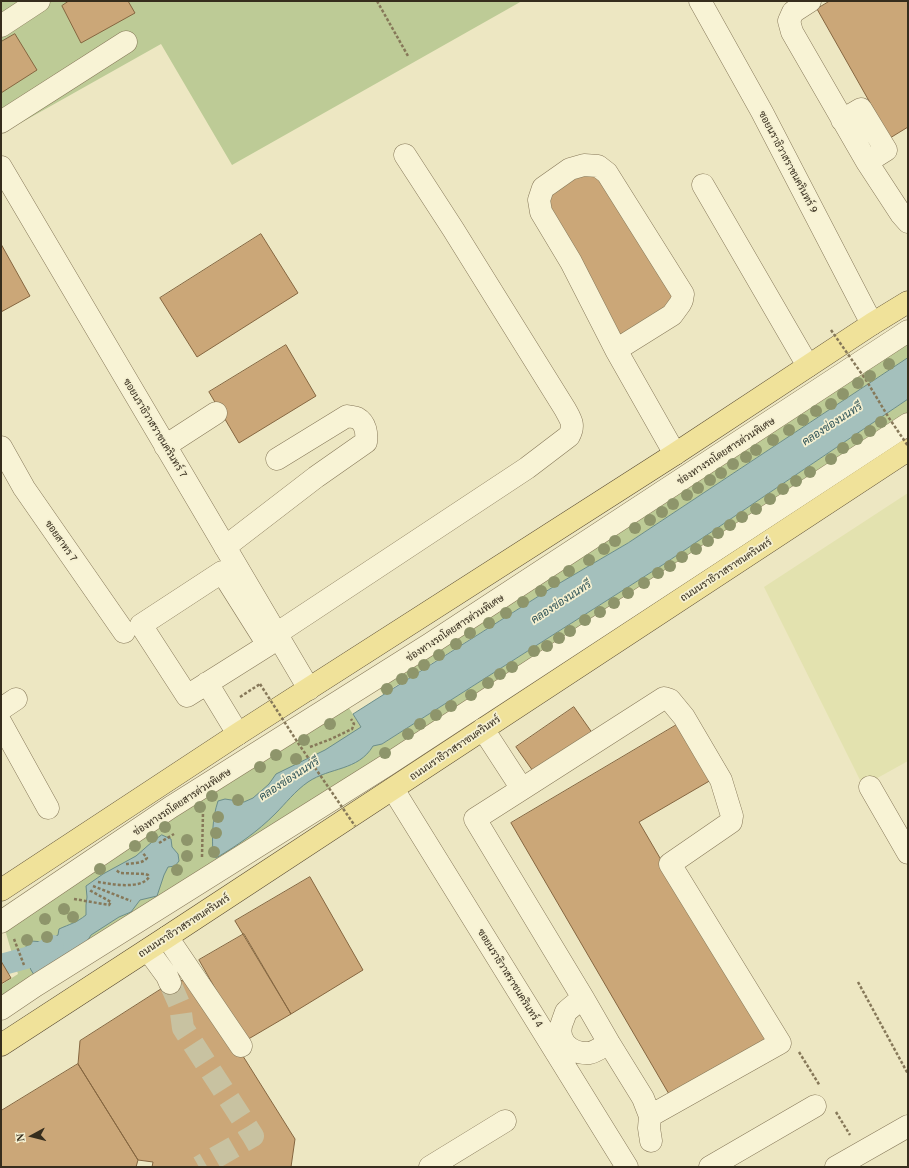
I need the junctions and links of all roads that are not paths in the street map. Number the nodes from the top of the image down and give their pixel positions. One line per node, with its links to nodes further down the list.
1 (39, 1): 4 (street)
2 (700, 1): 12 (street, ซอยนราธิวาสราชนครินทร์ 9)
3 (810, 1): 10 (street)
4 (1, 26)
5 (126, 42): 6 (street)
6 (1, 122)
7 (405, 155): 25 (street)
8 (1, 167): 18 (street, ซอยนราธิวาสราชนครินทร์ 7)
9 (703, 185): 15 (street)
10 (908, 222)
11 (908, 302): 12 (main road)
12 (872, 324): 15 (main road)
13 (908, 332): 37 (street, ช่องทางรถโดยสารด่วนพิเศษ)
14 (616, 350): 14 (street); 21 (street)
15 (808, 366): 21 (main road)
16 (216, 413): 18 (street)
17 (908, 424): 42 (street)
18 (165, 446): 23 (street, ซอยนราธิวาสราชนครินทร์ 7)
19 (1, 447): 24 (street, ซอยสาทร 7)
20 (908, 450): 29 (main road, ถนนนราธิวาสราชนครินทร์)
21 (675, 454): 27 (main road)
22 (278, 459): 23 (street)
23 (225, 548): 25 (street, ซอยนราธิวาสราชนครินทร์ 7)
24 (124, 632)
25 (276, 634): 27 (street, ซอยนราธิวาสราชนครินทร์ 7)
26 (207, 683): 26 (street); 30 (street)
27 (309, 689): 30 (main road)
28 (1, 723): 34 (street)
29 (483, 729): 32 (street); 33 (main road, ถนนนราธิวาสราชนครินทร์)
30 (238, 734): 36 (main road)
31 (870, 787): 35 (street)
32 (522, 789): 41 (street); 47 (street)
33 (393, 790): 38 (main road, ถนนนราธิวาสราชนครินทร์); 52 (street, ซอยนราธิวาสราชนครินทร์ 4)
34 (48, 808)
35 (908, 853)
36 (1, 890)
37 (7, 930)
38 (167, 937): 39 (main road, ถนนนราธิวาสราชนครินทร์); 45 (street)
39 (148, 950): 40 (street); 44 (main road, ถนนนราธิวาสราชนครินทร์)
40 (170, 983)
41 (583, 998): 43 (street); 43 (street)
42 (1, 1009)
43 (609, 1043): 47 (street)
44 (1, 1045)
45 (241, 1046)
46 (815, 1106): 53 (street)
47 (650, 1116): 50 (street)
48 (505, 1121): 51 (street)
49 (908, 1126): 54 (street)
50 (651, 1141)
51 (430, 1167)
52 (627, 1167)
53 (710, 1167)
54 (836, 1167)

